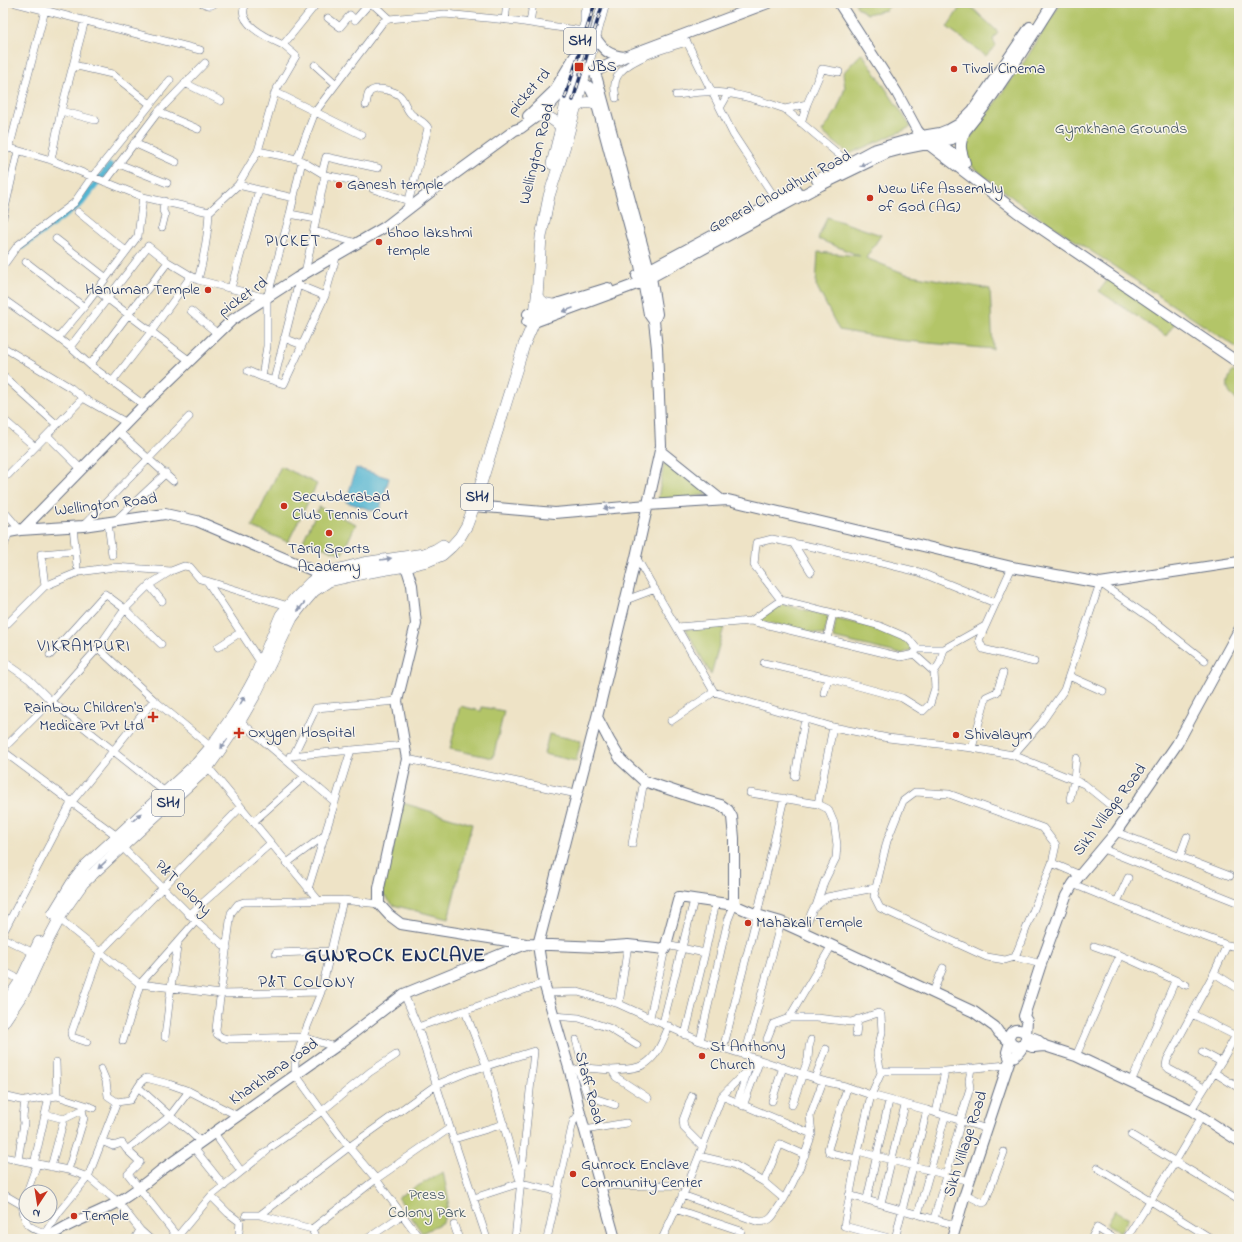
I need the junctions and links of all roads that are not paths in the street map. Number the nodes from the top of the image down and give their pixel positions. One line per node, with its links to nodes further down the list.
1 (16, 3): 16 (street)
2 (202, 3): 3 (street)
3 (215, 3)
4 (247, 3): 24 (street)
5 (317, 3): 24 (street)
6 (507, 3): 20 (street)
7 (534, 3): 21 (street)
8 (590, 3): 22 (main road, Wellington Road / SH1)
9 (604, 3): 23 (main road, SH1)
10 (768, 3): 27 (main road)
11 (839, 3): 58 (main road)
12 (846, 3): 65 (main road)
13 (1046, 3): 65 (main road, General Choudhuri Road)
14 (1053, 3): 62 (main road, General Choudhuri Road)
15 (367, 4): 17 (street); 18 (street)
16 (45, 10): 19 (street); 67 (street)
17 (328, 18)
18 (389, 18): 20 (street); 38 (street)
19 (85, 20): 25 (street); 29 (street)
20 (505, 20): 21 (street)
21 (530, 23): 22 (street)
22 (583, 30): 26 (main road, Wellington Road / SH1)
23 (594, 36): 27 (main road); 32 (main road, SH1)
24 (283, 45): 39 (street)
25 (200, 50)
26 (577, 52): 31 (main road, Wellington Road / SH1); 61 (main road, picket rd)
27 (624, 57): 32 (main road)
28 (205, 63): 37 (street)
29 (73, 65): 45 (street); 52 (street)
30 (315, 65): 38 (street)
31 (574, 65): 32 (main road); 34 (main road, Wellington Road / SH1)
32 (590, 70): 36 (main road, SH1); 104 (main road)
33 (839, 72): 47 (street)
34 (571, 79): 36 (main road); 55 (main road, picket rd); 59 (main road, Wellington Road / SH1)
35 (170, 80): 45 (street)
36 (583, 82): 46 (main road); 49 (main road, SH1)
37 (185, 83): 44 (street); 53 (street)
38 (336, 84): 54 (street)
39 (275, 92): 54 (street); 69 (street)
40 (712, 92): 41 (street); 42 (street); 43 (street); 50 (street)
41 (728, 94): 50 (street); 51 (street)
42 (676, 95)
43 (616, 98)
44 (220, 100)
45 (150, 104): 79 (street)
46 (597, 104): 49 (main road); 104 (main road)
47 (807, 104): 51 (street); 57 (street)
48 (366, 105): 89 (street)
49 (576, 107): 112 (main road, SH1)
50 (720, 108): 88 (street)
51 (785, 109): 57 (street)
52 (61, 111): 56 (street); 71 (street)
53 (158, 112): 60 (street); 66 (street)
54 (315, 112): 63 (street); 72 (street)
55 (537, 116): 59 (main road); 61 (main road, picket rd)
56 (95, 120)
57 (801, 123): 74 (street)
58 (915, 125): 64 (main road); 65 (main road)
59 (561, 127): 120 (main road, Wellington Road / SH1)
60 (198, 129)
61 (515, 130): 89 (main road, picket rd)
62 (965, 131): 65 (main road, General Choudhuri Road); 76 (main road)
63 (362, 135)
64 (911, 139): 65 (main road); 74 (main road)
65 (930, 139): 70 (main road); 104 (main road, General Choudhuri Road, one-way to 104)
66 (134, 144): 73 (street); 75 (street)
67 (6, 148): 68 (street)
68 (18, 150): 71 (street); 93 (street)
69 (258, 151): 72 (street); 82 (street)
70 (950, 156): 76 (main road); 130 (main road)
71 (51, 160): 79 (street)
72 (300, 160): 78 (street); 86 (street)
73 (176, 162)
74 (849, 163): 88 (main road)
75 (118, 164): 79 (street); 81 (street)
76 (965, 164): 128 (main road)
77 (378, 168): 78 (street)
78 (323, 174): 80 (street); 94 (street)
79 (99, 180): 85 (street); 103 (street)
80 (355, 181)
81 (167, 183)
82 (238, 185): 84 (street); 91 (street)
83 (373, 189): 89 (street)
84 (259, 190): 86 (street); 109 (street)
85 (143, 197): 87 (street); 99 (street)
86 (294, 198): 92 (street)
87 (164, 201): 91 (street); 95 (street)
88 (777, 201): 104 (main road)
89 (407, 206): 98 (main road, picket rd)
90 (78, 212): 99 (street)
91 (209, 212): 108 (street)
92 (290, 214): 94 (street); 113 (street)
93 (3, 217)
94 (316, 219): 96 (street)
95 (162, 227)
96 (314, 231): 98 (street); 107 (street)
97 (56, 239): 106 (street)
98 (357, 242): 100 (main road, picket rd)
99 (126, 250): 106 (street)
100 (337, 254): 107 (main road, picket rd); 111 (street)
101 (26, 262): 117 (street)
102 (168, 262): 105 (street); 115 (street); 119 (street)
103 (3, 266)
104 (646, 275): 116 (main road); 120 (main road, one-way to 120); 146 (main road)
105 (191, 276): 108 (street); 121 (street)
106 (105, 277): 110 (street)
107 (300, 279): 111 (street); 113 (main road, picket rd); 124 (street)
108 (198, 280): 109 (street)
109 (231, 288): 113 (street)
110 (96, 290): 115 (street); 117 (street)
111 (324, 296): 125 (street)
112 (537, 297): 116 (main road); 120 (main road, SH1)
113 (267, 298): 122 (main road, picket rd); 134 (street)
114 (3, 299): 123 (street)
115 (108, 299): 119 (street); 127 (street)
116 (553, 305): 120 (main road)
117 (84, 307): 123 (street)
118 (191, 311): 122 (street)
119 (129, 315): 121 (street); 131 (street)
120 (531, 318): 154 (main road, SH1); 171 (main road, SH1, one-way to 120)
121 (151, 332): 129 (street); 136 (street)
122 (218, 334): 129 (main road, picket rd)
123 (58, 338): 127 (street)
124 (284, 338): 125 (street); 135 (street)
125 (302, 345): 135 (street)
126 (3, 347): 137 (street)
127 (70, 347): 131 (street)
128 (1239, 355)
129 (190, 361): 138 (main road, picket rd)
130 (1239, 363)
131 (90, 365): 136 (street)
132 (248, 371): 134 (street)
133 (3, 376): 142 (street)
134 (262, 377): 135 (street)
135 (274, 380)
136 (112, 382): 138 (street)
137 (83, 398): 141 (street); 142 (street)
138 (144, 406): 141 (main road, picket rd)
139 (189, 417): 147 (street)
140 (3, 419): 145 (street)
141 (127, 423): 143 (main road, picket rd)
142 (56, 424): 144 (street)
143 (119, 432): 147 (street); 148 (main road, picket rd)
144 (47, 435): 145 (street); 148 (street)
145 (35, 447): 150 (street)
146 (660, 451): 152 (main road); 153 (main road)
147 (149, 458): 149 (street); 157 (street)
148 (81, 468): 158 (main road, picket rd)
149 (166, 473): 151 (street); 156 (street)
150 (8, 475)
151 (173, 481)
152 (721, 500): 153 (main road); 168 (main road)
153 (648, 505): 154 (main road, one-way to 154); 164 (main road)
154 (474, 506): 167 (main road, SH1)
155 (3, 510): 158 (street)
156 (111, 522): 157 (main road, Wellington Road); 163 (street); 171 (main road, Wellington Road)
157 (78, 526): 158 (main road, Wellington Road); 162 (street)
158 (21, 530): 159 (main road, Wellington Road)
159 (6, 532): 161 (street)
160 (793, 543): 170 (street); 178 (street); 180 (street)
161 (3, 550)
162 (75, 550): 166 (street); 174 (street)
163 (112, 555)
164 (636, 557): 176 (street); 177 (main road)
165 (1239, 562): 173 (main road)
166 (77, 566)
167 (406, 566): 171 (main road, SH1); 211 (main road)
168 (1012, 566): 173 (main road); 180 (street)
169 (171, 571): 172 (street); 174 (street); 175 (street)
170 (811, 572)
171 (325, 578): 181 (main road, SH1); 214 (main road, SH1, one-way to 214)
172 (207, 581): 181 (street); 189 (street)
173 (1100, 583): 197 (street); 204 (street)
174 (45, 586): 187 (street)
175 (149, 586): 179 (street); 182 (street)
176 (655, 589): 177 (street); 186 (street)
177 (626, 600): 212 (main road)
178 (781, 600): 183 (street); 184 (street)
179 (162, 601)
180 (995, 603): 185 (street)
181 (288, 606): 201 (main road, SH1)
182 (125, 609): 191 (street); 193 (street); 196 (street)
183 (833, 613): 190 (street); 195 (street)
184 (751, 621): 186 (street); 190 (street)
185 (985, 626): 194 (street); 200 (street)
186 (677, 627): 207 (street)
187 (3, 628)
188 (1239, 630): 242 (main road, Sikh Village Road)
189 (241, 632): 192 (street); 201 (street)
190 (827, 639): 195 (street)
191 (161, 644)
192 (218, 647)
193 (98, 648): 209 (street); 210 (street)
194 (944, 649): 195 (street); 202 (street)
195 (916, 652): 202 (street)
196 (50, 655)
197 (1205, 661)
198 (4, 662): 210 (street)
199 (764, 662): 205 (street)
200 (1034, 662)
201 (261, 663): 218 (main road, SH1, one-way to 201)
202 (934, 672): 205 (street)
203 (1003, 673): 219 (street)
204 (1069, 676): 206 (street); 223 (street)
205 (828, 678): 208 (street)
206 (1102, 691)
207 (714, 692): 213 (street); 215 (street)
208 (824, 693)
209 (154, 700): 218 (street); 221 (street)
210 (51, 701): 220 (street); 221 (street)
211 (397, 701): 217 (main road); 224 (street)
212 (597, 717): 232 (main road); 234 (main road)
213 (805, 718): 216 (street); 230 (street)
214 (240, 721): 225 (street); 228 (main road, SH1, one-way to 228)
215 (671, 721)
216 (833, 727): 219 (street); 240 (street)
217 (404, 745): 222 (street); 227 (main road)
218 (211, 747): 233 (main road, SH1)
219 (972, 748): 223 (street)
220 (3, 750): 239 (street)
221 (114, 750): 233 (street); 239 (street)
222 (351, 750): 224 (street); 238 (street)
223 (1013, 755): 231 (street)
224 (293, 756): 225 (street)
225 (282, 757): 229 (street)
226 (1076, 758): 231 (street)
227 (407, 759): 234 (street); 268 (main road)
228 (208, 767): 241 (street); 250 (main road, SH1)
229 (305, 776): 238 (street); 243 (street)
230 (795, 776)
231 (1074, 780): 237 (street); 242 (street)
232 (644, 781): 249 (street); 269 (main road)
233 (165, 792): 246 (main road, SH1, one-way to 233)
234 (577, 794): 281 (main road)
235 (750, 794): 236 (street)
236 (784, 798): 240 (street); 272 (street)
237 (1070, 799)
238 (335, 802): 245 (street)
239 (72, 803): 246 (street); 277 (street)
240 (818, 804): 270 (street)
241 (241, 807): 243 (street); 259 (street)
242 (1126, 818): 244 (main road, Sikh Village Road)
243 (253, 822): 248 (street)
244 (1116, 832): 251 (main road, Sikh Village Road); 252 (street)
245 (325, 835): 253 (street); 261 (street)
246 (117, 836): 292 (main road, SH1)
247 (1187, 837): 252 (street)
248 (270, 843): 253 (street); 271 (street)
249 (632, 844)
250 (122, 847): 259 (street, P&T colony); 273 (main road, SH1, one-way to 273)
251 (1103, 849): 255 (main road, Sikh Village Road); 267 (street)
252 (1180, 856): 256 (street)
253 (287, 863): 261 (street)
254 (1052, 863): 255 (street); 260 (street); 296 (street)
255 (1080, 875): 258 (main road, Sikh Village Road)
256 (1230, 876)
257 (1128, 878): 266 (street)
258 (1073, 884): 266 (street); 297 (main road, Sikh Village Road)
259 (162, 888): 271 (street, P&T colony); 291 (street)
260 (875, 888): 270 (street); 296 (street)
261 (308, 889): 264 (street)
262 (343, 900): 264 (street); 268 (street); 290 (street)
263 (694, 900): 265 (main road); 286 (main road); 289 (street)
264 (319, 901): 288 (street)
265 (716, 902): 269 (main road); 294 (street)
266 (1117, 902): 284 (street)
267 (1239, 903)
268 (379, 904): 280 (main road)
269 (734, 905): 272 (main road); 336 (street)
270 (816, 906): 276 (street)
271 (189, 915): 274 (street, P&T colony)
272 (757, 915): 275 (main road); 341 (street)
273 (59, 918): 291 (street); 304 (main road, SH1)
274 (196, 921): 279 (street); 288 (street, P&T colony)
275 (781, 922): 276 (main road); 345 (street)
276 (803, 932): 283 (main road)
277 (3, 933)
278 (3, 938): 292 (street)
279 (178, 942): 302 (street); 305 (street)
280 (526, 944): 281 (main road); 311 (main road, Kharkhana road)
281 (538, 945): 282 (main road); 306 (main road, Staff Road)
282 (628, 945): 286 (main road); 312 (street)
283 (832, 945): 309 (main road); 319 (street)
284 (1227, 945): 287 (street); 300 (street)
285 (1094, 946): 295 (street)
286 (665, 947): 289 (street); 318 (street)
287 (1239, 947)
288 (227, 948): 310 (street)
289 (682, 949): 294 (street); 322 (street)
290 (331, 951): 293 (street); 308 (street)
291 (100, 952): 302 (street); 337 (street)
292 (34, 953): 304 (main road, SH1)
293 (276, 953)
294 (705, 953): 328 (street)
295 (1120, 955): 301 (street); 346 (street)
296 (1015, 957): 297 (street)
297 (1041, 964): 317 (main road, Sikh Village Road)
298 (943, 968): 309 (street)
299 (3, 971): 304 (street)
300 (1214, 973): 307 (street); 315 (street)
301 (1175, 981): 303 (street); 365 (street)
302 (140, 984): 305 (street); 335 (street)
303 (1186, 985)
304 (21, 986): 313 (main road, SH1); 321 (main road, SH1)
305 (171, 987): 310 (street); 329 (street)
306 (546, 988): 312 (street); 314 (street); 316 (main road, Staff Road)
307 (1239, 989)
308 (321, 992): 310 (street); 330 (street)
309 (933, 992): 324 (main road)
310 (221, 994): 330 (street)
311 (404, 994): 323 (street); 340 (main road, Kharkhana road)
312 (619, 1004): 318 (street)
313 (3, 1007)
314 (465, 1010): 323 (street); 351 (street)
315 (1192, 1014): 326 (street); 369 (street)
316 (553, 1016): 339 (street); 355 (main road, Staff Road)
317 (1024, 1016): 325 (main road); 334 (main road)
318 (650, 1017): 322 (street)
319 (789, 1018): 320 (street); 331 (street)
320 (858, 1020): 327 (street); 359 (street)
321 (3, 1023)
322 (666, 1025): 328 (street); 356 (street)
323 (418, 1027): 366 (street)
324 (995, 1027): 325 (main road); 338 (main road)
325 (1015, 1030): 334 (main road); 338 (main road)
326 (1237, 1033): 350 (street)
327 (856, 1034)
328 (686, 1036): 336 (street)
329 (165, 1037)
330 (303, 1037): 340 (street); 362 (street)
331 (767, 1039)
332 (576, 1040): 355 (street)
333 (811, 1040): 361 (street)
334 (1025, 1040): 338 (main road); 346 (main road); 349 (main road)
335 (123, 1041)
336 (700, 1041): 341 (street)
337 (87, 1042)
338 (1010, 1042): 349 (main road)
339 (638, 1045)
340 (335, 1047): 362 (main road, Kharkhana road)
341 (723, 1049): 345 (street)
342 (826, 1049): 363 (street)
343 (1202, 1052): 350 (street)
344 (396, 1055): 391 (street)
345 (745, 1055): 347 (street)
346 (1076, 1056): 365 (main road)
347 (759, 1059): 352 (street); 357 (street); 383 (street)
348 (56, 1062): 374 (street)
349 (1008, 1062): 353 (street); 404 (main road, Sikh Village Road)
350 (1221, 1062): 360 (street)
351 (486, 1066): 366 (street); 402 (street); 438 (street)
352 (783, 1067): 361 (street); 380 (street)
353 (971, 1068): 358 (street); 400 (street)
354 (101, 1069): 382 (street)
355 (577, 1070): 356 (street); 384 (street); 392 (main road, Staff Road)
356 (612, 1070): 378 (street)
357 (748, 1070): 376 (street); 383 (street)
358 (945, 1071): 359 (street); 393 (street)
359 (881, 1073): 372 (street)
360 (1215, 1073): 369 (street); 370 (street)
361 (803, 1074): 363 (street); 385 (street)
362 (296, 1075): 391 (street); 396 (main road, Kharkhana road)
363 (816, 1078): 364 (street)
364 (823, 1081): 368 (street); 407 (street)
365 (1131, 1082): 390 (main road)
366 (436, 1085): 403 (street); 414 (street)
367 (138, 1087): 371 (street); 382 (street); 395 (street)
368 (847, 1088): 372 (street); 422 (street)
369 (1204, 1088): 390 (street)
370 (1239, 1088)
371 (189, 1091): 395 (street); 396 (street)
372 (871, 1095): 381 (street); 416 (street)
373 (3, 1096): 379 (street)
374 (57, 1096): 377 (street); 387 (street)
375 (692, 1096): 413 (street)
376 (722, 1096): 383 (street); 413 (street)
377 (49, 1097): 379 (street); 394 (street)
378 (648, 1098)
379 (25, 1101): 423 (street)
380 (772, 1101)
381 (889, 1101): 386 (street); 420 (street)
382 (117, 1102): 411 (street)
383 (740, 1104): 407 (street)
384 (615, 1105)
385 (792, 1105)
386 (905, 1105): 389 (street); 424 (street)
387 (84, 1108): 388 (street); 399 (street); 430 (street)
388 (94, 1108)
389 (926, 1110): 393 (street); 427 (street)
390 (1190, 1110): 397 (main road)
391 (322, 1111): 414 (street); 431 (street)
392 (580, 1113): 405 (main road, Staff Road); 444 (street)
393 (936, 1113): 398 (street)
394 (45, 1114): 399 (street); 426 (street)
395 (170, 1116): 412 (street); 415 (street)
396 (238, 1116): 406 (main road, Kharkhana road)
397 (1202, 1116): 410 (main road); 425 (street)
398 (945, 1117): 400 (street); 432 (street)
399 (64, 1119): 428 (street)
400 (960, 1121): 404 (street); 433 (street)
401 (626, 1123): 405 (street)
402 (504, 1124): 409 (street); 438 (street)
403 (450, 1128): 409 (street); 435 (street)
404 (987, 1129): 437 (main road, Sikh Village Road)
405 (585, 1130): 441 (main road, Staff Road)
406 (214, 1133): 412 (main road, Kharkhana road); 431 (street)
407 (812, 1134): 418 (street)
408 (1131, 1135): 425 (street)
409 (454, 1139): 450 (street)
410 (1239, 1141)
411 (102, 1142): 415 (street); 434 (street)
412 (197, 1145): 440 (street); 443 (main road, Kharkhana road)
413 (702, 1146): 419 (street)
414 (349, 1147): 435 (street); 462 (street)
415 (127, 1150): 443 (street)
416 (858, 1152): 420 (street); 422 (street)
417 (1004, 1152): 446 (street)
418 (804, 1155): 436 (street); 451 (street)
419 (699, 1156): 436 (street); 442 (street)
420 (877, 1156): 424 (street); 452 (street)
421 (3, 1157): 423 (street)
422 (856, 1159): 447 (street)
423 (18, 1160): 426 (street)
424 (892, 1161): 427 (street); 457 (street)
425 (1175, 1162): 453 (street); 454 (street)
426 (36, 1164): 428 (street); 439 (street)
427 (913, 1166): 432 (street); 459 (street)
428 (51, 1167): 430 (street)
429 (1098, 1168): 454 (street)
430 (68, 1170): 434 (street)
431 (241, 1171): 440 (street)
432 (930, 1171): 433 (street); 460 (street)
433 (946, 1175): 437 (street); 464 (street)
434 (88, 1177): 455 (street); 472 (street)
435 (376, 1179): 463 (street); 468 (street)
436 (764, 1182): 451 (street)
437 (969, 1182): 446 (main road, Sikh Village Road)
438 (520, 1183): 444 (street); 450 (street); 482 (street)
439 (29, 1184)
440 (224, 1186): 448 (street)
441 (600, 1186): 442 (street); 484 (main road, Staff Road)
442 (687, 1186): 449 (street)
443 (139, 1188): 455 (main road, Kharkhana road); 473 (street)
444 (557, 1191): 483 (street)
445 (3, 1194): 456 (street)
446 (965, 1194): 467 (main road, Sikh Village Road)
447 (849, 1195): 452 (street); 475 (street)
448 (211, 1196): 471 (street); 473 (street)
449 (682, 1196): 451 (street); 458 (street)
450 (474, 1198): 481 (street)
451 (784, 1199)
452 (867, 1199): 457 (street)
453 (1239, 1200)
454 (1150, 1201): 490 (street); 491 (street)
455 (118, 1202): 469 (street); 472 (main road, Kharkhana road)
456 (18, 1203)
457 (881, 1203): 459 (street)
458 (675, 1209): 470 (street); 485 (street)
459 (902, 1209): 460 (street); 486 (street)
460 (918, 1214): 464 (street)
461 (246, 1215): 462 (street)
462 (260, 1215): 468 (street)
463 (402, 1215): 474 (street); 479 (street)
464 (934, 1219): 467 (street)
465 (27, 1224): 472 (street)
466 (454, 1225): 480 (street)
467 (955, 1225): 487 (main road, Sikh Village Road)
468 (312, 1229): 478 (street)
469 (140, 1230): 476 (street); 477 (street)
470 (741, 1231)
471 (239, 1232)
472 (44, 1237)
473 (178, 1238)
474 (371, 1238)
475 (883, 1238): 486 (street)
476 (134, 1239)
477 (150, 1239)
478 (316, 1239)
479 (420, 1239)
480 (459, 1239)
481 (487, 1239)
482 (515, 1239)
483 (547, 1239)
484 (615, 1239)
485 (662, 1239)
486 (894, 1239)
487 (952, 1239)
488 (1091, 1239): 489 (street)
489 (1115, 1239)
490 (1126, 1239)
491 (1212, 1239)

